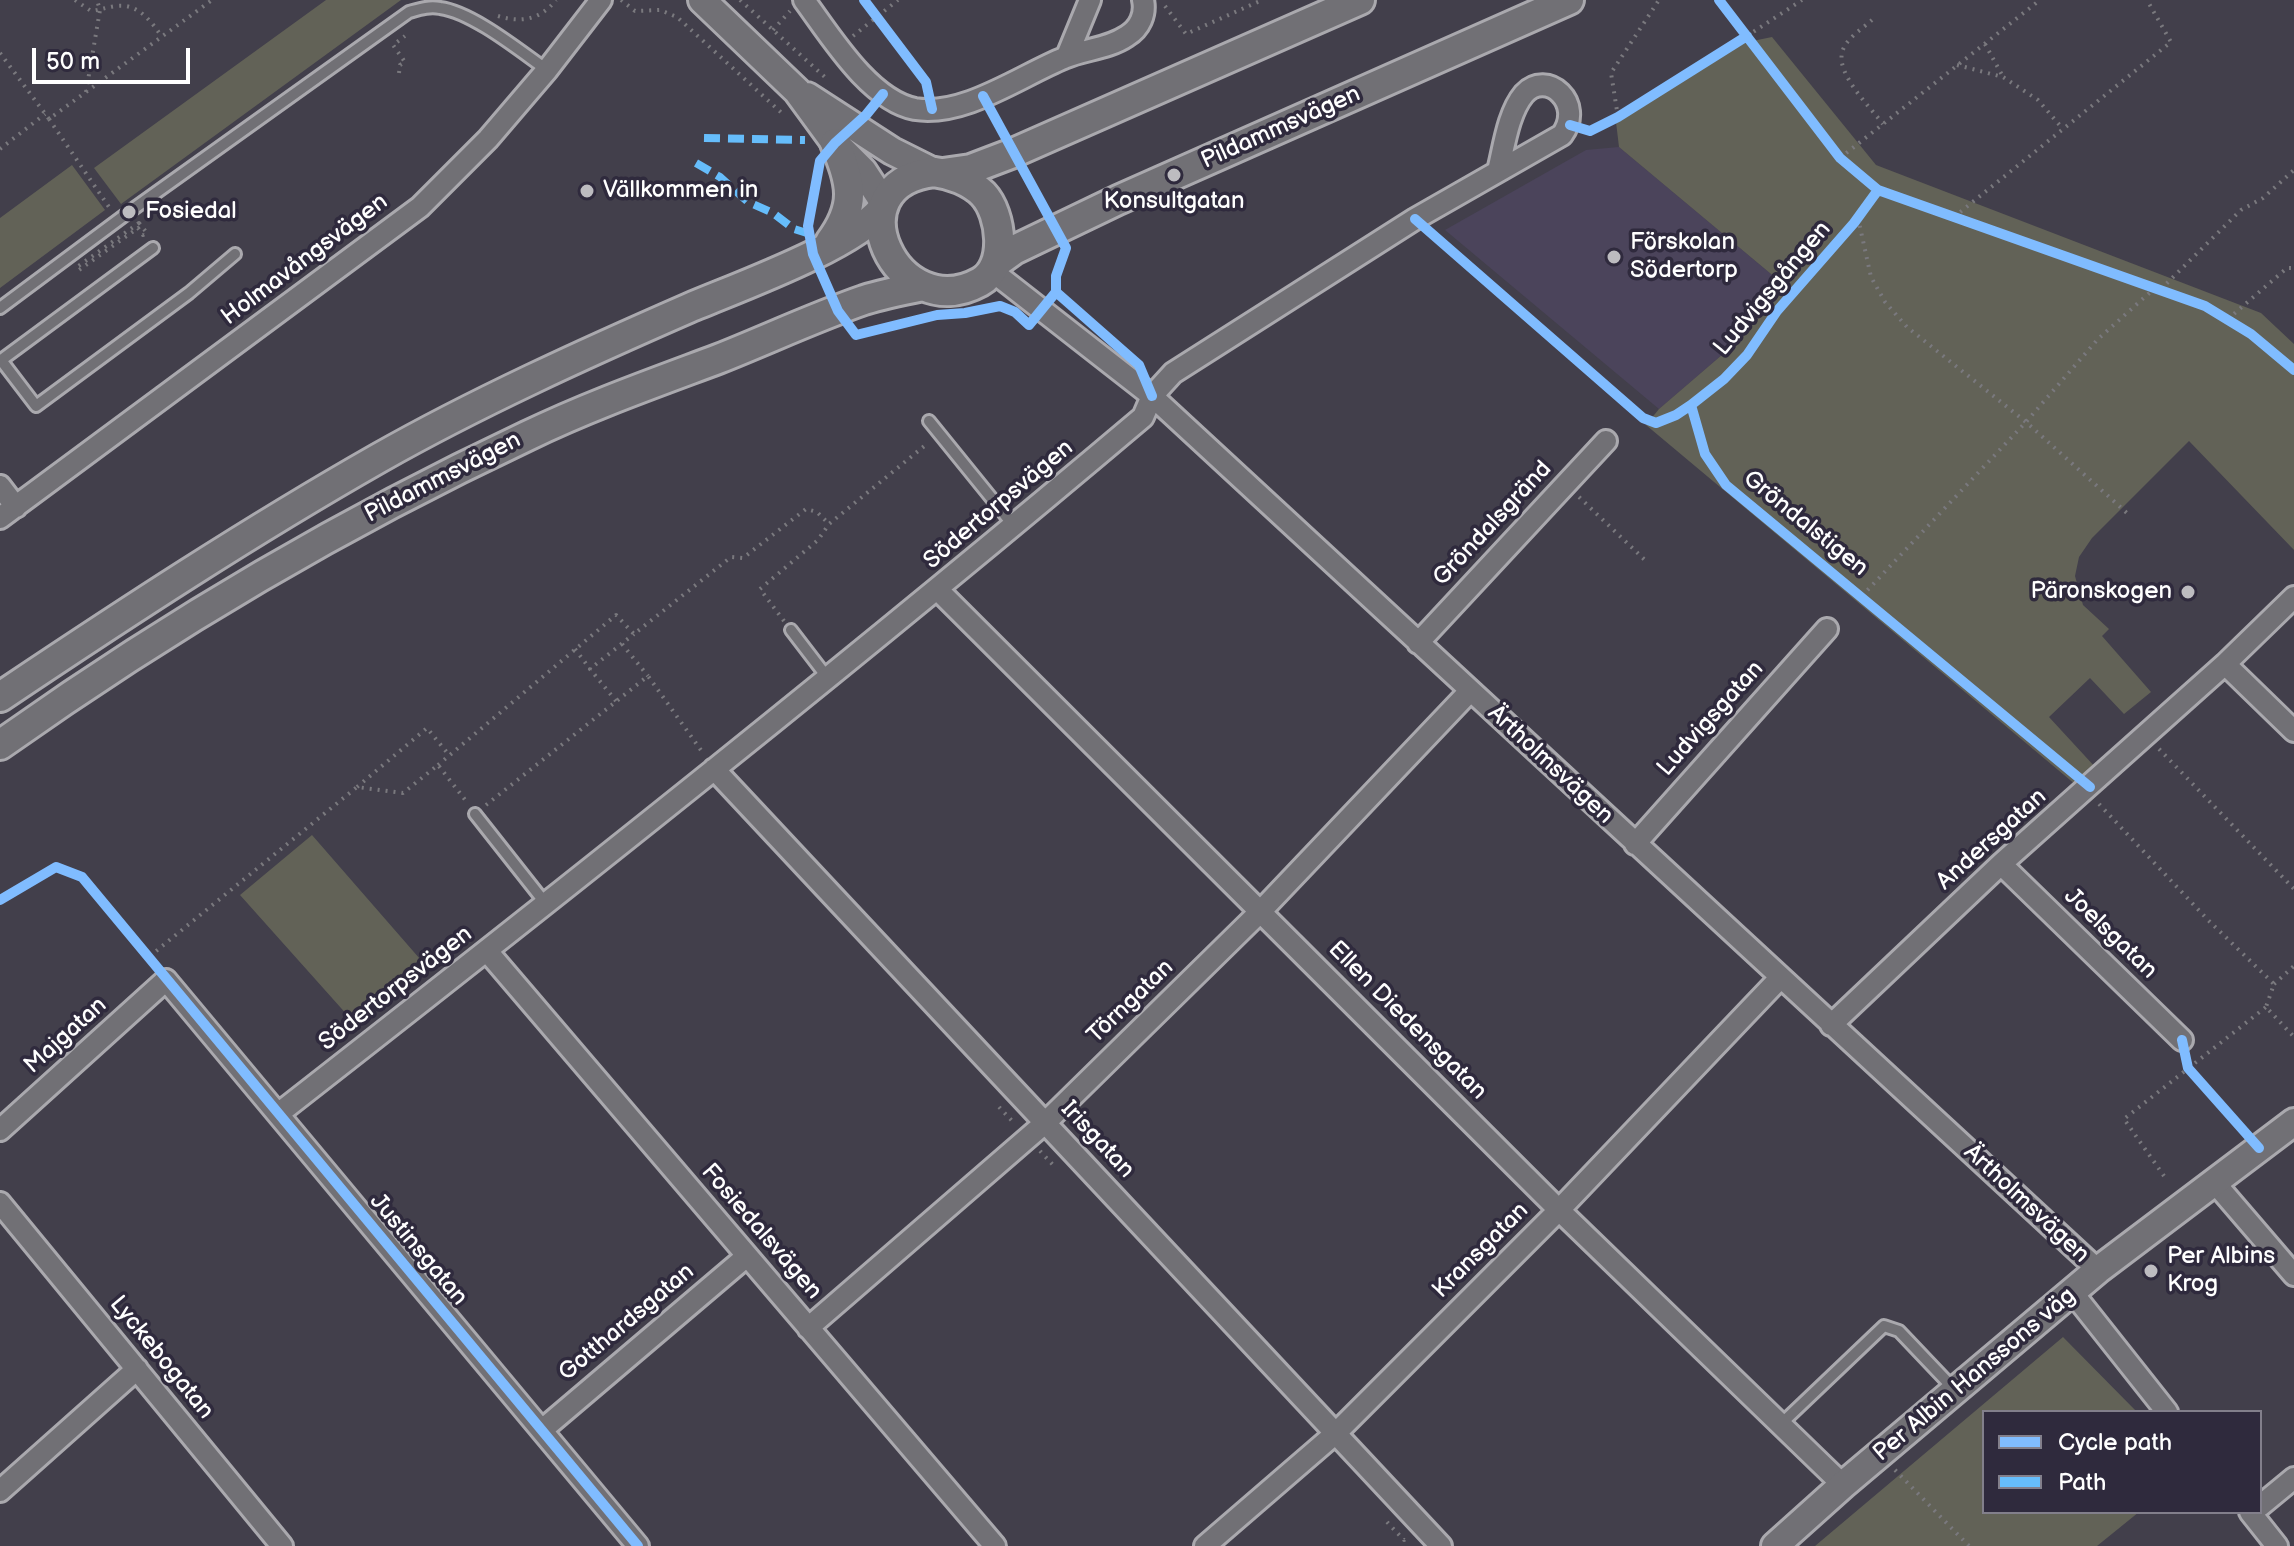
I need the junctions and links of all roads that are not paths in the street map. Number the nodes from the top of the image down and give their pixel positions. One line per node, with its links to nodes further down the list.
1 (601, 0): 9 (street, Holmavångsvägen)
2 (702, 0): 10 (street)
3 (804, 0): 8 (street)
4 (1090, 0): 8 (street)
5 (1143, 0): 8 (street)
6 (1360, 0): 13 (main road)
7 (1569, 0): 18 (main road, Pildammsvägen)
8 (1067, 56)
9 (547, 70): 20 (lane); 26 (street, Holmavångsvägen)
10 (797, 91): 11 (street); 13 (street)
11 (835, 143): 14 (street); 15 (main road)
12 (1498, 171): 12 (street, Södertorpsvägen); 22 (street, Södertorpsvägen)
13 (939, 173): 14 (main road); 18 (main road)
14 (883, 206): 15 (main road, Pildammsvägen); 19 (main road)
15 (827, 246): 36 (main road, Pildammsvägen)
16 (152, 248): 21 (lane)
17 (235, 254): 21 (lane)
18 (994, 267): 19 (main road); 22 (street, Ärtholmsvägen)
19 (923, 286): 38 (main road, Pildammsvägen)
20 (0, 308)
21 (1, 360)
22 (1152, 396): 27 (street, Södertorpsvägen); 32 (street, Ärtholmsvägen)
23 (929, 421): 27 (lane)
24 (1606, 441): 32 (street, Gröndalsgränd)
25 (0, 486): 26 (street)
26 (8, 513)
27 (1014, 526): 28 (street, Södertorpsvägen)
28 (938, 590): 34 (street, Södertorpsvägen); 44 (street, Ellen Diedensgatan)
29 (2294, 597): 33 (street, Andersgatan)
30 (1827, 629): 41 (street, Ludvigsgatan)
31 (791, 630): 34 (lane)
32 (1418, 643): 35 (street, Ärtholmsvägen)
33 (2225, 664): 37 (street); 42 (street, Andersgatan)
34 (827, 677): 39 (street, Södertorpsvägen)
35 (1470, 691): 41 (street, Ärtholmsvägen); 44 (street, Törngatan)
36 (0, 697)
37 (2294, 731)
38 (0, 745)
39 (708, 761): 43 (street, Södertorpsvägen); 52 (street, Irisgatan)
40 (475, 814): 43 (lane)
41 (1635, 844): 46 (street, Ärtholmsvägen)
42 (2001, 864): 48 (street, Andersgatan); 49 (street, Joelsgatan)
43 (546, 904): 45 (street, Södertorpsvägen)
44 (1260, 912): 52 (street, Törngatan); 56 (street, Ellen Diedensgatan)
45 (487, 951): 50 (street, Södertorpsvägen); 57 (street, Fosiedalsvägen)
46 (1780, 978): 48 (street, Ärtholmsvägen); 56 (street, Kransgatan)
47 (166, 980): 50 (street, Justinsgatan); 53 (street, Majgatan)
48 (1831, 1025): 58 (street, Ärtholmsvägen)
49 (2182, 1040)
50 (278, 1114): 66 (street, Justinsgatan)
51 (2294, 1122): 54 (street, Per Albin Hanssons väg)
52 (1045, 1123): 61 (street, Törngatan); 67 (street, Irisgatan)
53 (0, 1130)
54 (2215, 1183): 58 (street, Per Albin Hanssons väg); 59 (street)
55 (0, 1203): 62 (street, Lyckebogatan)
56 (1559, 1210): 65 (street, Ellen Diedensgatan); 67 (street, Kransgatan)
57 (747, 1256): 61 (street, Fosiedalsvägen); 66 (street, Gotthardsgatan)
58 (2098, 1270): 60 (street, Per Albin Hanssons väg)
59 (2294, 1275)
60 (2072, 1292): 63 (street, Per Albin Hanssons väg); 64 (street)
61 (808, 1328): 75 (street, Fosiedalsvägen)
62 (137, 1369): 70 (street); 73 (street, Lyckebogatan)
63 (1956, 1391): 65 (lane); 69 (street, Per Albin Hanssons väg)
64 (2165, 1410)
65 (1781, 1424): 69 (street, Ellen Diedensgatan)
66 (542, 1430): 74 (street, Justinsgatan)
67 (1336, 1433): 76 (street, Kransgatan); 77 (street, Irisgatan)
68 (2294, 1478): 71 (street)
69 (1843, 1485): 78 (street, Per Albin Hanssons väg)
70 (0, 1491)
71 (2262, 1504)
72 (2256, 1514): 79 (street)
73 (282, 1546)
74 (638, 1546)
75 (995, 1546)
76 (1205, 1546)
77 (1441, 1546)
78 (1775, 1546)
79 (2277, 1546)

